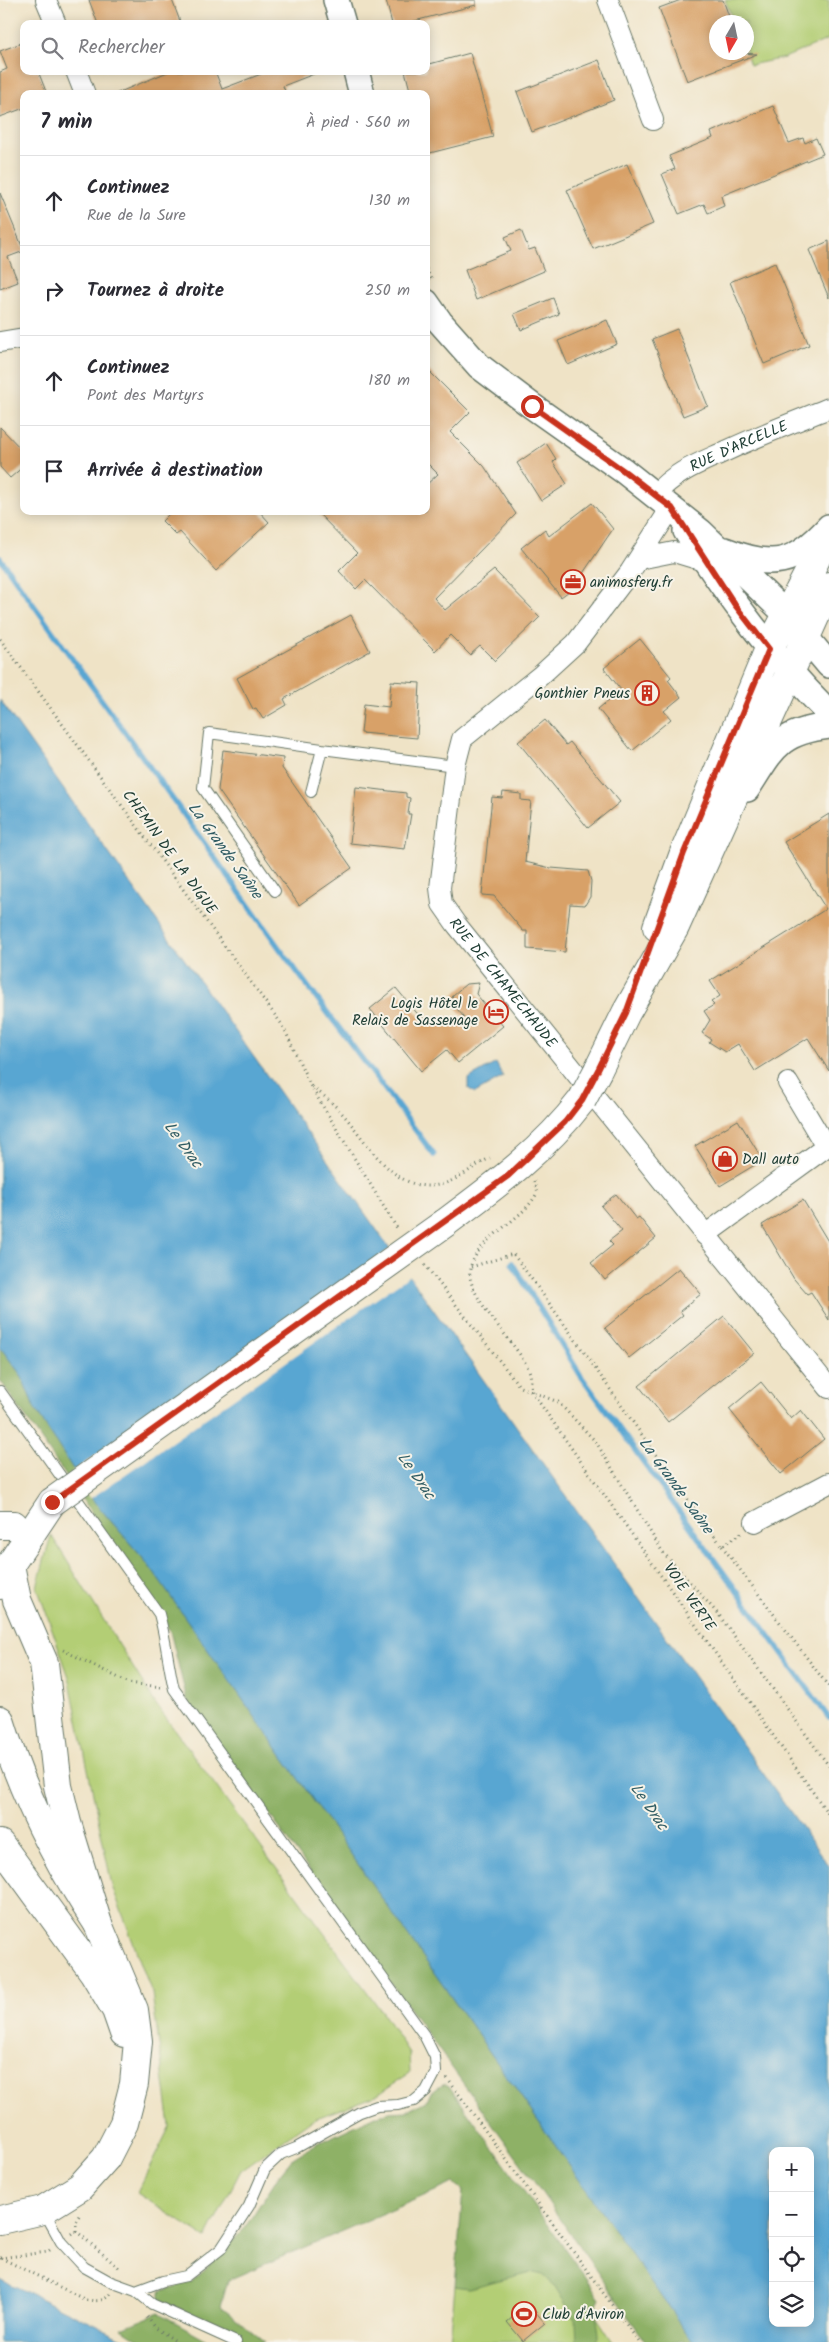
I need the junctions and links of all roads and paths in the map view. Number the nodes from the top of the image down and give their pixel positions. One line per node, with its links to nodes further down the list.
1 (46, 0): 4 (street)
2 (336, 0): 5 (street)
3 (608, 0): 10 (street)
4 (54, 20)
5 (342, 20)
6 (78, 75): 8 (street)
7 (357, 75): 9 (street)
8 (83, 90)
9 (361, 90)
10 (653, 120)
11 (430, 308): 15 (street)
12 (20, 339): 13 (street)
13 (0, 342)
14 (829, 408): 15 (street, RUE D'ARCELLE)
15 (663, 501): 18 (street); 19 (street, RUE DE CHAMECHAUDE)
16 (829, 527): 18 (street)
17 (829, 534): 21 (main road)
18 (711, 554): 19 (street); 21 (street); 24 (street)
19 (639, 559): 30 (street, RUE DE CHAMECHAUDE)
20 (829, 586): 23 (main road)
21 (787, 615): 23 (street); 24 (main road)
22 (0, 639): 36 (path, CHEMIN DE LA DIGUE)
23 (805, 639): 25 (street); 26 (main road)
24 (769, 649): 26 (street); 34 (main road)
25 (829, 665)
26 (790, 673): 27 (street); 32 (main road)
27 (829, 713)
28 (829, 726): 32 (street)
29 (322, 749): 30 (lane); 31 (lane); 33 (lane)
30 (455, 766): 38 (street, RUE DE CHAMECHAUDE)
31 (311, 792)
32 (716, 837): 34 (main road)
33 (274, 891)
34 (626, 1013): 44 (main road, bridge)
35 (788, 1083): 38 (street)
36 (497, 1156)
37 (530, 1176): 39 (path)
38 (705, 1234): 40 (street, RUE DE CHAMECHAUDE)
39 (470, 1267): 42 (path); 47 (path)
40 (829, 1388)
41 (0, 1392): 51 (lane)
42 (532, 1392): 53 (path); 54 (path, VOIE VERTE)
43 (829, 1484): 45 (street)
44 (52, 1502): 46 (main road); 48 (main road)
45 (755, 1522): 47 (path)
46 (5, 1529)
47 (722, 1546): 50 (path)
48 (5, 1575): 56 (main road)
49 (58, 1647): 51 (path)
50 (829, 1687)
51 (174, 1689): 58 (lane)
52 (0, 1720): 56 (main road)
53 (829, 1766)
54 (829, 1816)
55 (0, 1844): 57 (main road)
56 (98, 1924): 57 (main road)
57 (134, 2068): 59 (main road)
58 (436, 2072): 61 (lane); 63 (path)
59 (43, 2210): 60 (main road); 61 (lane)
60 (0, 2220)
61 (136, 2291): 62 (lane)
62 (236, 2342)
63 (639, 2342)

